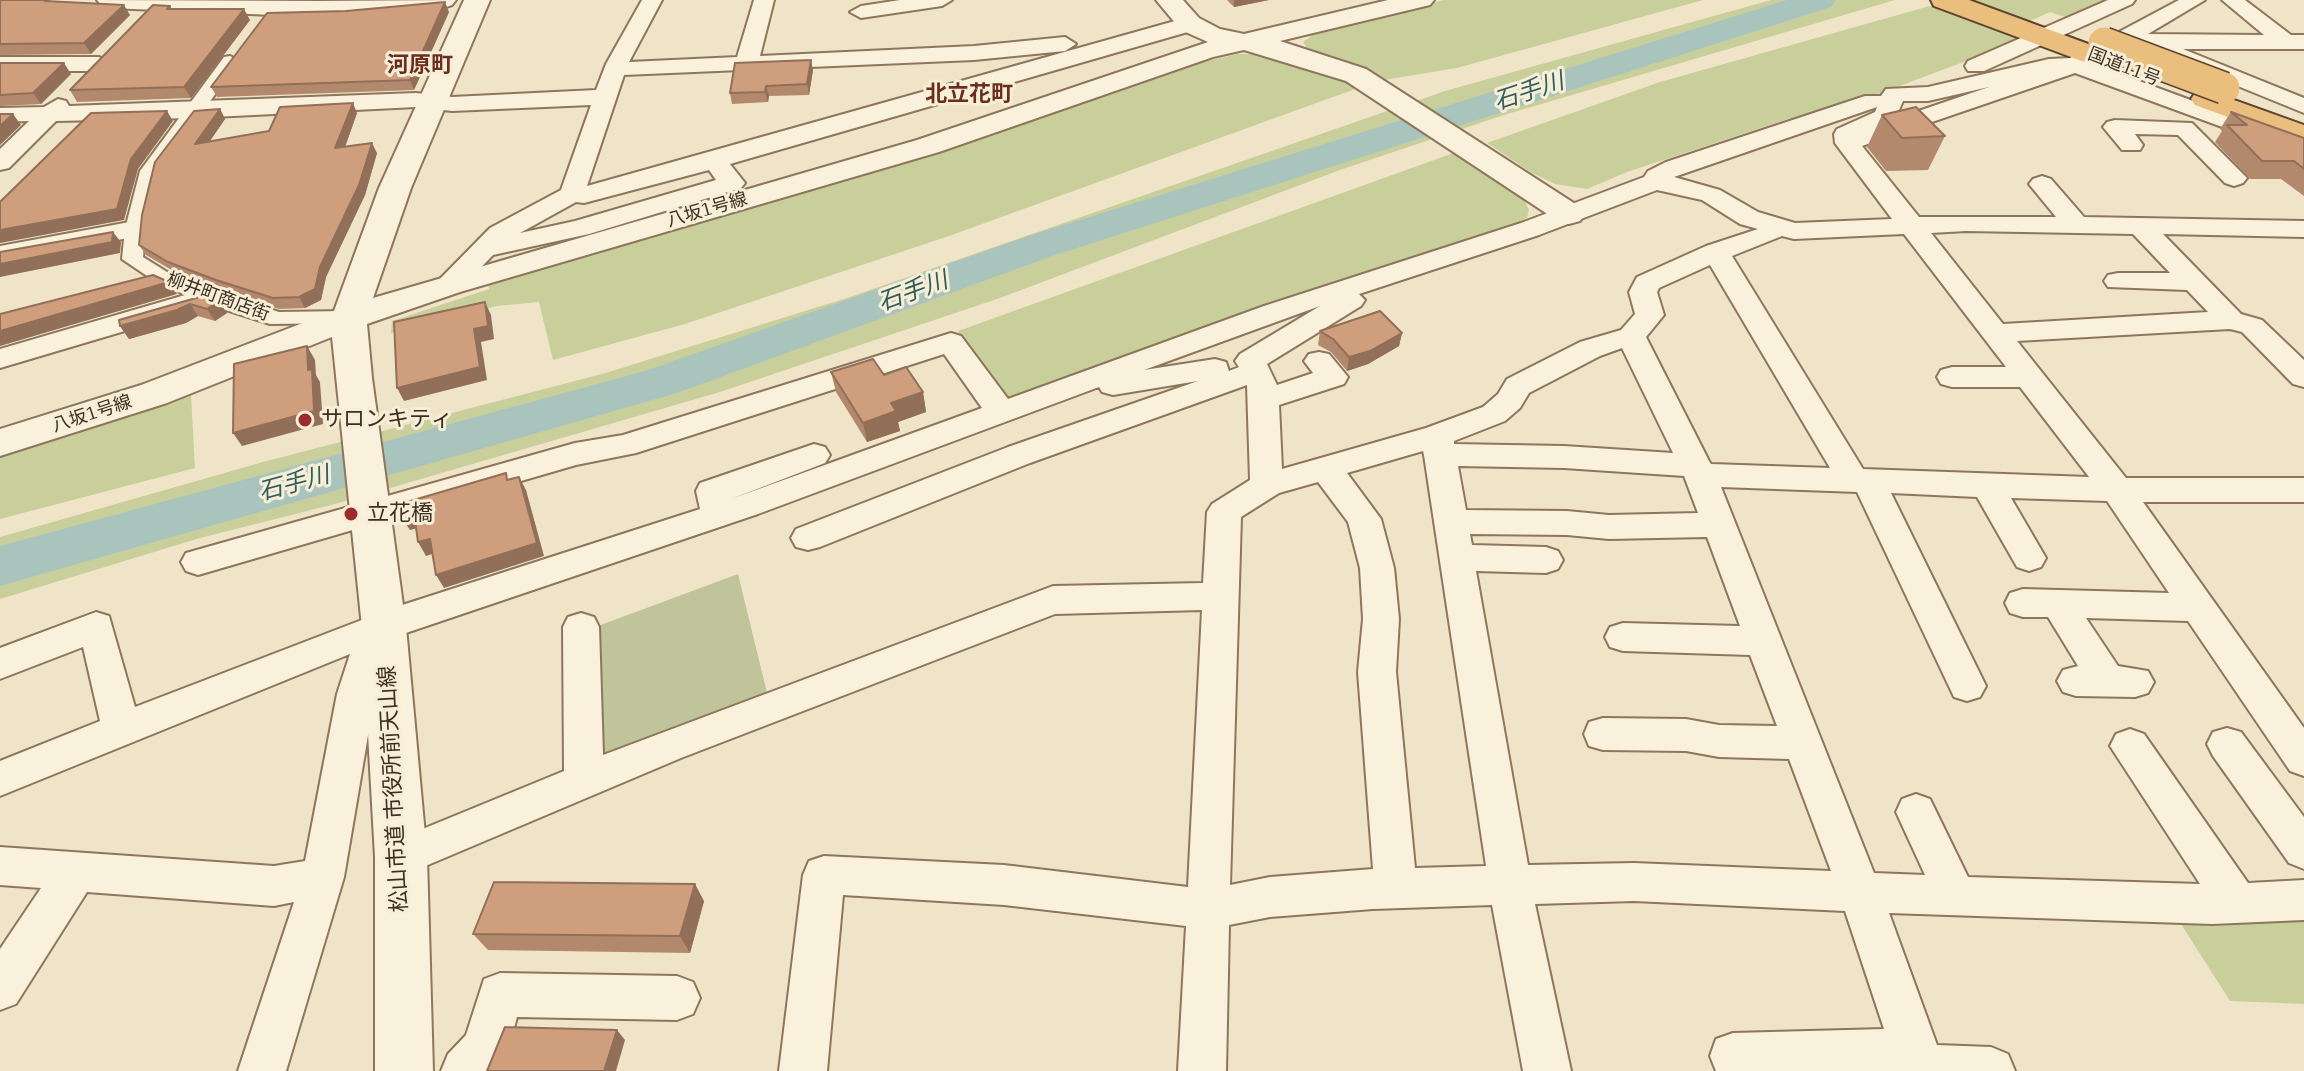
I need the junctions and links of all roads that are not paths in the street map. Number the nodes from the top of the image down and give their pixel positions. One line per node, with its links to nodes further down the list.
1 (110, 0): 13 (street)
2 (443, 0): 13 (street)
3 (477, 0): 36 (street)
4 (652, 0): 29 (street)
5 (764, 0): 26 (street)
6 (942, 0): 17 (street)
7 (1169, 0): 16 (street)
8 (1421, 0): 22 (street, 八坂1号線)
9 (1944, 0): 18 (highway, 国道11号)
10 (1988, 0): 18 (highway, 国道11号)
11 (2125, 0): 18 (street)
12 (2159, 0): 24 (street)
13 (159, 2): 15 (street)
14 (2214, 9): 20 (street); 24 (street)
15 (139, 23)
16 (1190, 24): 22 (street); 23 (street); 30 (street)
17 (859, 27): 23 (street); 26 (street)
18 (2044, 29): 24 (highway, 国道11号); 34 (street)
19 (2151, 42): 20 (street); 24 (street); 33 (street)
20 (2295, 42)
21 (119, 43): 28 (street)
22 (1244, 43): 30 (street, 八坂1号線); 53 (street)
23 (1109, 45): 47 (street)
24 (2099, 49): 32 (street); 33 (highway, 国道11号); 34 (street); 44 (street)
25 (239, 50): 38 (street, 柳井町商店街)
26 (747, 62): 29 (street)
27 (0, 64): 28 (street)
28 (99, 64): 39 (street)
29 (615, 69): 35 (street)
30 (1139, 73): 68 (street, 八坂1号線)
31 (2304, 82): 33 (street)
32 (2126, 83): 42 (street); 46 (street)
33 (2224, 90): 37 (street); 41 (highway, 国道11号); 43 (highway, 国道11号)
34 (1894, 94): 44 (street); 50 (street)
35 (605, 97): 36 (street); 52 (street)
36 (432, 102): 38 (street); 70 (street)
37 (2304, 106)
38 (193, 111): 39 (street); 58 (street, 柳井町商店街)
39 (50, 114): 40 (street); 48 (street)
40 (0, 115)
41 (2304, 118)
42 (2166, 128): 45 (street); 49 (street)
43 (2304, 136)
44 (1847, 143): 55 (street)
45 (2131, 145)
46 (2304, 150)
47 (715, 161): 52 (street); 60 (street)
48 (0, 163)
49 (2234, 178)
50 (1655, 182): 53 (street); 57 (street)
51 (2042, 184): 54 (street)
52 (572, 194): 60 (street)
53 (1569, 214): 63 (street)
54 (2076, 224): 55 (street); 56 (street)
55 (1913, 226): 57 (street); 72 (street)
56 (2140, 226): 59 (street); 66 (street)
57 (1776, 228): 61 (street)
58 (135, 229): 62 (street); 64 (street, 柳井町商店街)
59 (2304, 229)
60 (486, 248): 68 (street)
61 (1716, 252): 73 (street); 87 (street)
62 (0, 254)
63 (1383, 275): 76 (street); 80 (street)
64 (160, 276): 67 (street); 69 (street, 柳井町商店街)
65 (2118, 281): 66 (street)
66 (2192, 282): 71 (street)
67 (130, 283)
68 (448, 285): 70 (street, 八坂1号線)
69 (209, 297): 70 (street, 柳井町商店街); 74 (street)
70 (349, 318): 82 (street, 八坂1号線); 92 (street)
71 (2231, 320): 72 (street); 79 (street)
72 (1996, 333): 78 (street)
73 (1631, 336): 83 (street); 86 (street)
74 (0, 359)
75 (1319, 361): 76 (street)
76 (1257, 376): 80 (street); 88 (street); 95 (street)
77 (1952, 377): 78 (street)
78 (2030, 377): 90 (street)
79 (2304, 377)
80 (1076, 384): 81 (street)
81 (1001, 412): 92 (street); 93 (street)
82 (0, 443)
83 (1438, 446): 85 (street); 86 (street); 96 (street)
84 (814, 455): 93 (street)
85 (1325, 468): 88 (street); 124 (street)
86 (1698, 471): 87 (street); 94 (street)
87 (1860, 479): 89 (street); 108 (street)
88 (1267, 485): 100 (street)
89 (1987, 485): 90 (street); 97 (street)
90 (2117, 490): 91 (street); 101 (street)
91 (2304, 490)
92 (370, 510): 99 (street); 102 (street, 松山市道 市役所前天山線)
93 (719, 515): 102 (street)
94 (1719, 525): 96 (street); 105 (street)
95 (808, 538)
96 (1454, 540): 98 (street); 123 (street)
97 (2029, 558)
98 (1546, 560)
99 (198, 562)
100 (1220, 596): 116 (street); 129 (street)
101 (2199, 607): 107 (street); 114 (street)
102 (384, 627): 109 (street); 119 (street, 松山市道 市役所前天山線); 122 (street)
103 (581, 627): 116 (street)
104 (1623, 637): 105 (street)
105 (1764, 641): 111 (street)
106 (0, 664): 109 (street)
107 (2106, 681)
108 (1967, 686)
109 (121, 729): 115 (street)
110 (1603, 734): 111 (street)
111 (1803, 743): 125 (street)
112 (2227, 744): 118 (street)
113 (2130, 746): 128 (street)
114 (2304, 759)
115 (0, 779)
116 (584, 781): 119 (street)
117 (1916, 812): 126 (street)
118 (2304, 850)
119 (401, 857): 135 (street, 松山市道 市役所前天山線)
120 (0, 866): 121 (street)
121 (77, 870): 122 (street); 130 (street)
122 (323, 877): 134 (street)
123 (1510, 886): 124 (street); 125 (street); 139 (street)
124 (1396, 889): 129 (street)
125 (1860, 893): 126 (street); 133 (street)
126 (1956, 897): 128 (street)
127 (2304, 900): 128 (street)
128 (2237, 903)
129 (1208, 909): 137 (street); 138 (street)
130 (0, 988)
131 (677, 998): 136 (street)
132 (1733, 1056): 133 (street)
133 (1920, 1064): 140 (street)
134 (262, 1071)
135 (404, 1071)
136 (465, 1071)
137 (803, 1071)
138 (1202, 1071)
139 (1547, 1071)
140 (1991, 1071)

